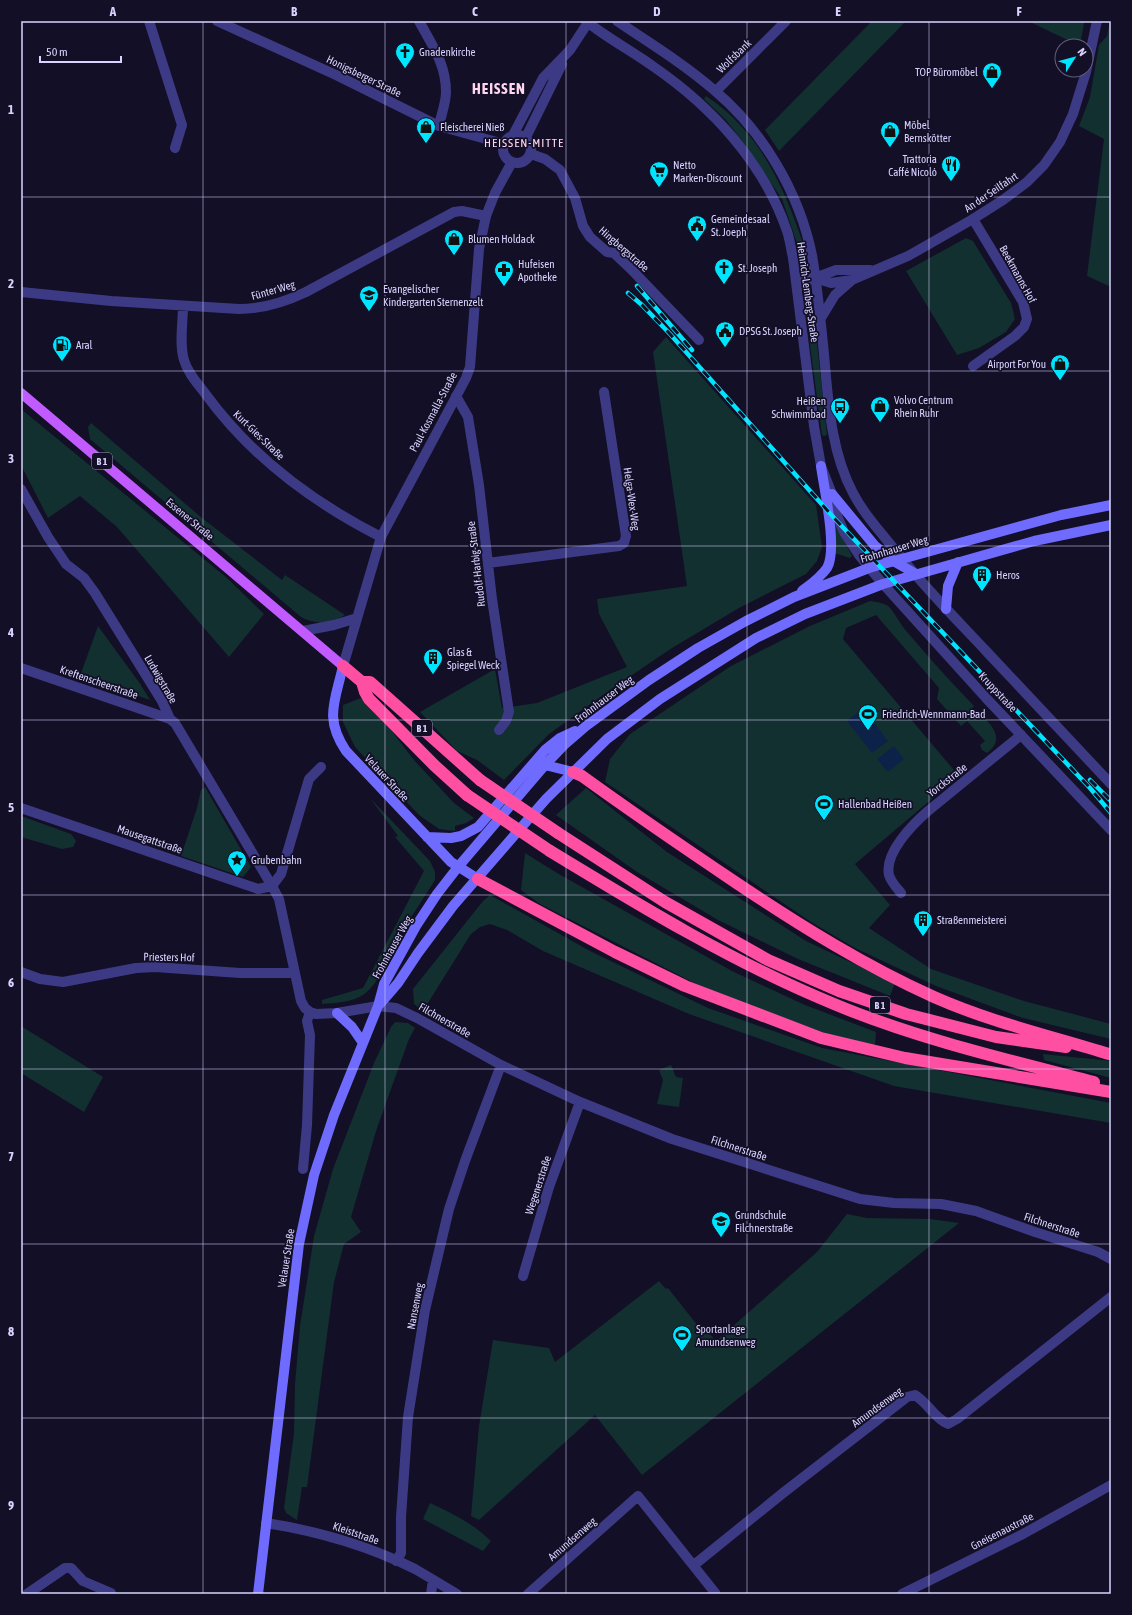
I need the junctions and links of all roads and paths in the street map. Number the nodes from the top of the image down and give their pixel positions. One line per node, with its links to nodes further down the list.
1 (149, 21): 14 (street)
2 (218, 21): 10 (street, Honigsberger Straße)
3 (419, 21): 10 (street)
4 (617, 21): 9 (street, Heinrich-Lemberg-Straße)
5 (786, 21): 9 (street, Wolfsbank)
6 (1097, 21): 18 (street, An der Seilfahrt)
7 (587, 22): 8 (street); 22 (street, Heinrich-Lemberg-Straße)
8 (567, 53): 11 (street); 12 (street)
9 (716, 91): 20 (street, Heinrich-Lemberg-Straße)
10 (439, 126): 13 (street, Honigsberger Straße)
11 (513, 135): 12 (street); 13 (street)
12 (526, 137): 15 (street)
13 (504, 144): 16 (street)
14 (175, 148)
15 (531, 154): 16 (street); 26 (street, Hingbergstraße)
16 (512, 162): 17 (street, Paul-Kosmalla-Straße)
17 (486, 216): 24 (street, Fünter Weg); 30 (street, Paul-Kosmalla-Straße)
18 (973, 219): 19 (street, An der Seilfahrt); 27 (street, Beekmanns Hof)
19 (874, 270): 20 (street, An der Seilfahrt); 21 (street, An der Seilfahrt)
20 (815, 278): 21 (street, An der Seilfahrt); 22 (street, An der Seilfahrt); 25 (street, Heinrich-Lemberg-Straße)
21 (852, 280): 25 (street, Heinrich-Lemberg-Straße)
22 (796, 282): 31 (street, Heinrich-Lemberg-Straße)
23 (21, 292): 24 (street, Fünter Weg)
24 (184, 306): 36 (street, Kurt-Gies-Straße)
25 (821, 318): 37 (street, Heinrich-Lemberg-Straße)
26 (699, 340)
27 (972, 366)
28 (21, 392): 46 (main road, Essener Straße / B 1)
29 (604, 392): 39 (street, Helga-Wex-Weg)
30 (456, 396): 36 (street, Paul-Kosmalla-Straße); 39 (street, Rudolf-Harbig-Straße)
31 (821, 466): 33 (street, Heinrich-Lemberg-Straße); 43 (main road)
32 (21, 490): 50 (street, Ludwigstraße)
33 (832, 494): 37 (main road); 40 (street, Heinrich-Lemberg-Straße)
34 (1111, 505): 37 (main road, Frohnhauser Weg)
35 (1111, 525): 38 (main road, Frohnhauser Weg)
36 (381, 537): 45 (street, Paul-Kosmalla-Straße)
37 (899, 560): 40 (main road, Frohnhauser Weg); 41 (street, Heinrich-Lemberg-Straße)
38 (958, 562): 41 (main road, Frohnhauser Weg); 44 (main road)
39 (488, 563): 52 (street, Rudolf-Harbig-Straße)
40 (869, 568): 42 (street, Kruppstraße); 43 (main road, Frohnhauser Weg)
41 (916, 574): 42 (main road, Frohnhauser Weg); 44 (street, Kruppstraße)
42 (883, 584): 53 (street, Kruppstraße); 56 (main road, Frohnhauser Weg)
43 (794, 597): 51 (main road, Frohnhauser Weg)
44 (946, 609): 57 (street, Kruppstraße)
45 (357, 618): 46 (street); 47 (street, Paul-Kosmalla-Straße)
46 (303, 630): 47 (main road, Essener Straße / B 1)
47 (343, 666): 49 (highway, B 1); 60 (main road, Velauer Straße)
48 (21, 668): 50 (street, Kreftenscheerstraße)
49 (362, 682): 71 (highway, B 1, bridge); 73 (highway, bridge)
50 (170, 718): 63 (street, Ludwigstraße)
51 (586, 726): 54 (main road, Frohnhauser Weg); 60 (main road)
52 (499, 730)
53 (1021, 735): 59 (street, Kruppstraße); 64 (street, Yorckstraße)
54 (545, 765): 56 (main road); 61 (main road, Frohnhauser Weg)
55 (321, 767): 63 (street)
56 (573, 772): 62 (main road, Frohnhauser Weg); 71 (highway)
57 (1111, 784)
58 (21, 808): 63 (street, Mausegattstraße)
59 (1111, 830)
60 (427, 837): 61 (main road, Velauer Straße)
61 (458, 868): 62 (main road, Velauer Straße); 67 (main road, Frohnhauser Weg)
62 (478, 879): 67 (main road, Frohnhauser Weg); 74 (highway)
63 (272, 886): 66 (street)
64 (901, 893)
65 (21, 972): 66 (street, Priesters Hof)
66 (294, 973): 68 (street)
67 (378, 1006): 69 (street); 70 (main road, Velauer Straße); 72 (street, Filchnerstraße)
68 (310, 1012): 69 (street); 76 (street)
69 (337, 1013): 70 (main road)
70 (363, 1043): 81 (main road, Velauer Straße)
71 (1110, 1054)
72 (501, 1065): 75 (street, Filchnerstraße); 82 (street, Nansenweg)
73 (1111, 1086)
74 (1111, 1092)
75 (580, 1102): 77 (street, Filchnerstraße); 78 (street, Wegenerstraße)
76 (302, 1169)
77 (1111, 1259)
78 (523, 1276)
79 (1111, 1297): 83 (street, Amundsenweg)
80 (1111, 1486): 94 (street, Gneisenaustraße)
81 (266, 1523): 82 (street, Kleiststraße); 89 (main road, Velauer Straße)
82 (396, 1561): 84 (street, Kleiststraße)
83 (694, 1565): 92 (street, Amundsenweg); 93 (street, Amundsenweg)
84 (433, 1580): 90 (street); 91 (street, Kleiststraße)
85 (21, 1590): 87 (street)
86 (110, 1593): 88 (street)
87 (24, 1594)
88 (28, 1594)
89 (258, 1594)
90 (431, 1594)
91 (457, 1594)
92 (528, 1594)
93 (716, 1594)
94 (902, 1594)

